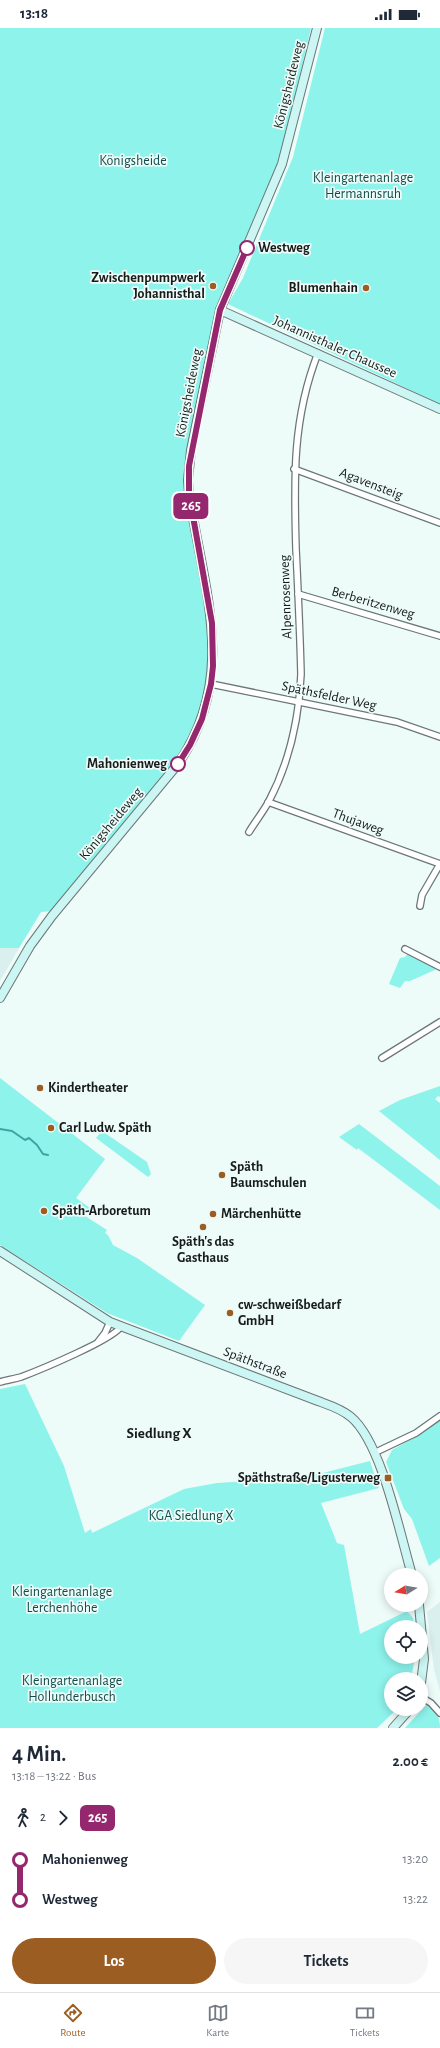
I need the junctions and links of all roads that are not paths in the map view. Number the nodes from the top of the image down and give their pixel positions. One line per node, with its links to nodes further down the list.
1 (317, 28): 2 (street, Königsheideweg)
2 (220, 310): 3 (street, Johannisthaler Chaussee); 9 (street, Königsheideweg)
3 (318, 353): 4 (street, Johannisthaler Chaussee); 5 (street, Alpenrosenweg)
4 (440, 409)
5 (294, 469): 6 (street, Agavensteig); 7 (street, Alpenrosenweg)
6 (440, 523)
7 (298, 594): 8 (street, Berberitzenweg); 10 (street, Alpenrosenweg)
8 (440, 636)
9 (211, 684): 10 (street, Späthsfelder Weg); 18 (street, Königsheideweg)
10 (300, 702): 11 (street, Späthsfelder Weg); 12 (street, Alpenrosenweg)
11 (440, 737)
12 (268, 802): 13 (street, Alpenrosenweg); 14 (street, Thujaweg)
13 (249, 832)
14 (440, 864): 15 (street)
15 (420, 906)
16 (405, 949): 17 (street)
17 (440, 967)
18 (0, 998)
19 (440, 1022): 20 (street)
20 (382, 1058)
21 (0, 1252): 22 (street, Späthstraße)
22 (110, 1322): 23 (street, Späthstraße); 24 (street)
23 (121, 1326): 24 (street); 27 (street, Späthstraße)
24 (96, 1343): 25 (street)
25 (0, 1382)
26 (440, 1416): 27 (street)
27 (374, 1453): 28 (street, Späthstraße)
28 (410, 1568)
29 (420, 1612): 30 (street)
30 (422, 1672)
31 (428, 1701): 32 (street)
32 (440, 1713)
33 (404, 1716): 34 (street)
34 (393, 1728)

